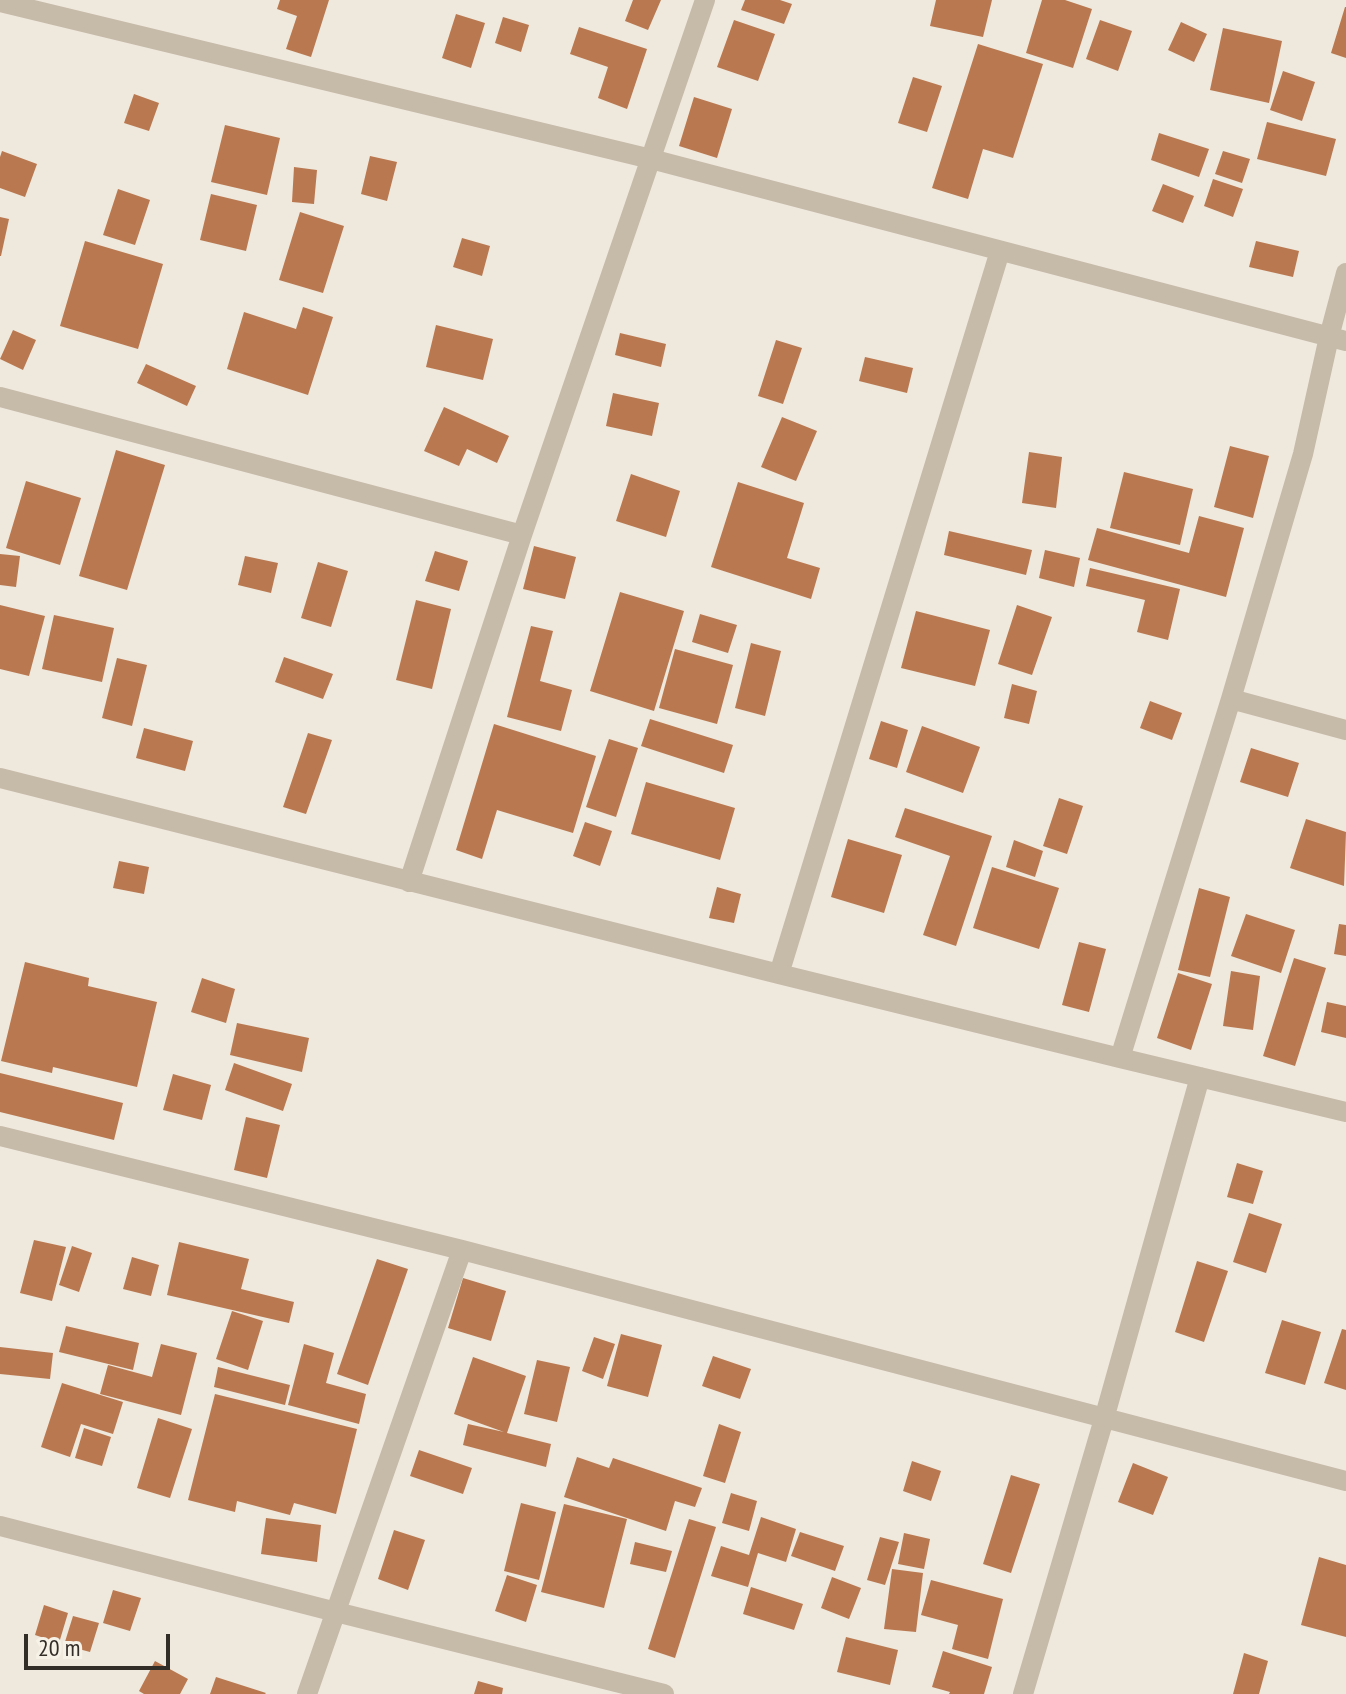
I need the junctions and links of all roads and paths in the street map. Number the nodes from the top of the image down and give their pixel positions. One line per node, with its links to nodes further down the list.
1 (705, 0): 3 (street)
2 (0, 2): 3 (street)
3 (651, 159): 4 (street); 8 (street)
4 (1000, 251): 6 (street); 13 (street)
5 (1346, 273): 6 (street)
6 (1338, 339): 9 (street)
7 (0, 397): 8 (street)
8 (522, 535): 12 (street)
9 (1231, 699): 10 (street); 14 (street)
10 (1346, 730)
11 (0, 778): 12 (street)
12 (409, 882): 13 (street)
13 (779, 974): 14 (street)
14 (1120, 1058): 15 (street)
15 (1200, 1077): 16 (street); 19 (street)
16 (1346, 1112)
17 (0, 1136): 18 (street)
18 (462, 1250): 19 (street); 22 (street)
19 (1104, 1419): 20 (street); 25 (street)
20 (1346, 1481)
21 (0, 1526): 22 (street)
22 (336, 1612): 23 (street); 24 (street)
23 (307, 1694)
24 (664, 1694)
25 (1023, 1694)

